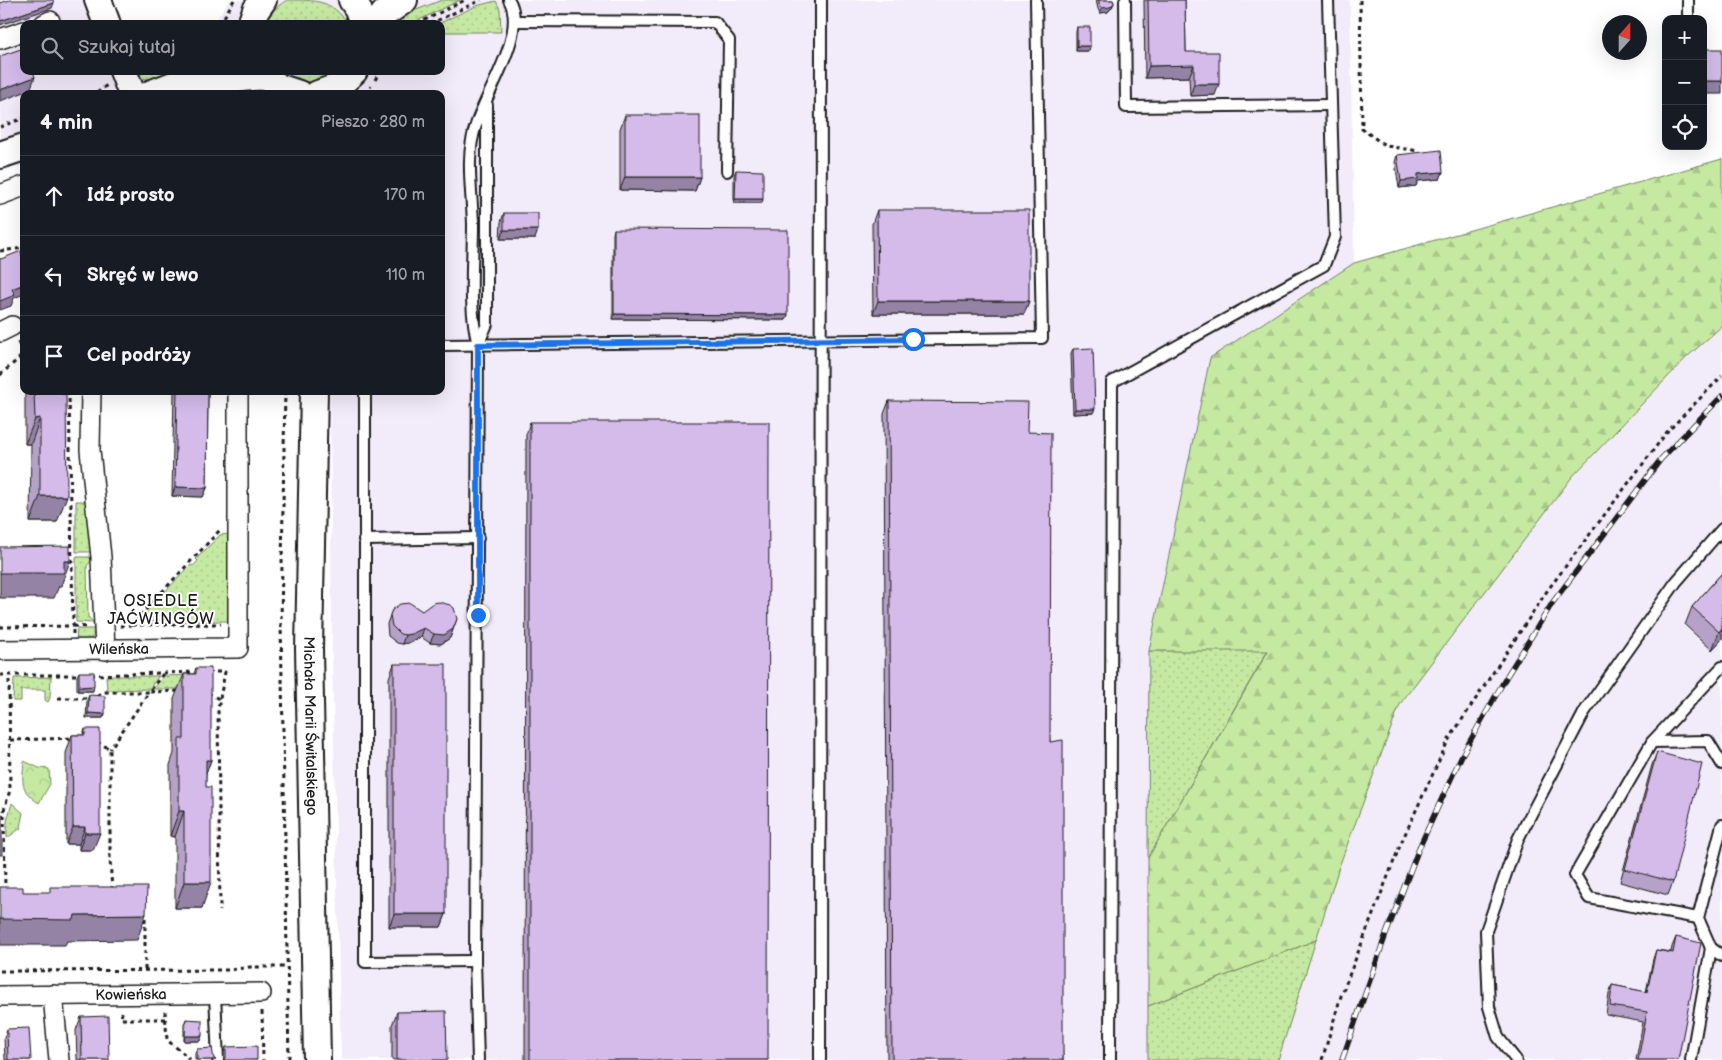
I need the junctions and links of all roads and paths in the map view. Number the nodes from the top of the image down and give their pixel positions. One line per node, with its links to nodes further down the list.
1 (98, 0): 16 (main road)
2 (234, 0): 17 (path)
3 (263, 0): 18 (main road)
4 (352, 0): 19 (main road)
5 (404, 0): 20 (main road)
6 (465, 0): 21 (path)
7 (481, 0): 22 (path)
8 (509, 0): 23 (lane)
9 (821, 0): 44 (lane)
10 (1036, 0): 44 (lane)
11 (1125, 0): 33 (lane)
12 (1328, 0): 33 (lane)
13 (1360, 0): 37 (path)
14 (1688, 0): 15 (lane)
15 (1688, 15)
16 (105, 20)
17 (222, 20)
18 (252, 20)
19 (362, 20)
20 (379, 20)
21 (425, 20)
22 (438, 20)
23 (515, 21): 32 (lane); 39 (lane)
24 (20, 32): 25 (street)
25 (0, 39)
26 (125, 75): 29 (main road)
27 (198, 75): 30 (main road)
28 (278, 85): 31 (main road)
29 (130, 90)
30 (160, 90)
31 (202, 90)
32 (487, 98): 46 (lane); 46 (lane)
33 (1331, 105): 116 (lane)
34 (20, 120): 35 (path)
35 (0, 127)
36 (20, 148): 38 (main road)
37 (1419, 151)
38 (0, 155)
39 (726, 171)
40 (20, 188): 41 (street)
41 (0, 195)
42 (20, 248): 43 (path)
43 (0, 250)
44 (821, 339): 46 (lane); 115 (lane)
45 (445, 345): 46 (lane)
46 (478, 345): 58 (lane)
47 (20, 358): 48 (path)
48 (0, 375)
49 (1722, 376): 117 (path)
50 (68, 395): 61 (path)
51 (91, 395): 66 (street)
52 (238, 395): 56 (street)
53 (285, 395): 100 (path)
54 (314, 395): 113 (main road, Michała Marii Świtalskiego)
55 (364, 395): 59 (lane)
56 (238, 529): 62 (street); 63 (path)
57 (1722, 529): 118 (lane)
58 (478, 538): 59 (lane); 99 (lane)
59 (364, 540): 99 (lane)
60 (62, 554): 61 (path)
61 (71, 554): 64 (path)
62 (238, 623): 63 (path); 69 (street, Wileńska)
63 (131, 625): 66 (path)
64 (73, 626): 65 (path); 66 (path); 68 (path)
65 (0, 627)
66 (104, 627): 69 (street)
67 (0, 650): 68 (street, Wileńska)
68 (73, 650): 69 (street, Wileńska); 76 (path)
69 (105, 650)
70 (1722, 667): 87 (lane)
71 (190, 672): 72 (path); 78 (path); 83 (path)
72 (164, 673): 73 (path); 81 (path)
73 (89, 674)
74 (0, 675): 75 (path)
75 (10, 675): 76 (path); 86 (path)
76 (73, 675): 77 (path)
77 (81, 675)
78 (196, 678)
79 (185, 691): 81 (path)
80 (205, 691): 83 (path)
81 (149, 692): 82 (path); 88 (path)
82 (58, 698)
83 (220, 699): 95 (path)
84 (81, 737): 86 (path)
85 (90, 737): 88 (path)
86 (10, 740): 90 (path)
87 (1652, 742): 89 (lane); 96 (lane)
88 (110, 749): 92 (path)
89 (1722, 764)
90 (2, 810): 93 (path)
91 (1722, 825): 96 (lane)
92 (112, 894)
93 (5, 896)
94 (145, 908): 101 (path)
95 (220, 911)
96 (1698, 918): 97 (lane)
97 (1711, 948): 98 (lane); 119 (lane)
98 (1722, 956)
99 (475, 961): 114 (lane)
100 (287, 967): 101 (path); 112 (path)
101 (145, 970): 102 (path)
102 (0, 972)
103 (261, 993): 104 (street, Kowieńska); 111 (path)
104 (215, 994): 106 (street, Kowieńska); 110 (lane)
105 (53, 995): 106 (street, Kowieńska); 107 (street, Kowieńska); 108 (street)
106 (164, 995): 109 (path)
107 (0, 996)
108 (59, 1060)
109 (188, 1060)
110 (218, 1060)
111 (263, 1060)
112 (289, 1060)
113 (318, 1060)
114 (478, 1060)
115 (820, 1060)
116 (1110, 1060)
117 (1322, 1060)
118 (1516, 1060)
119 (1691, 1060)

